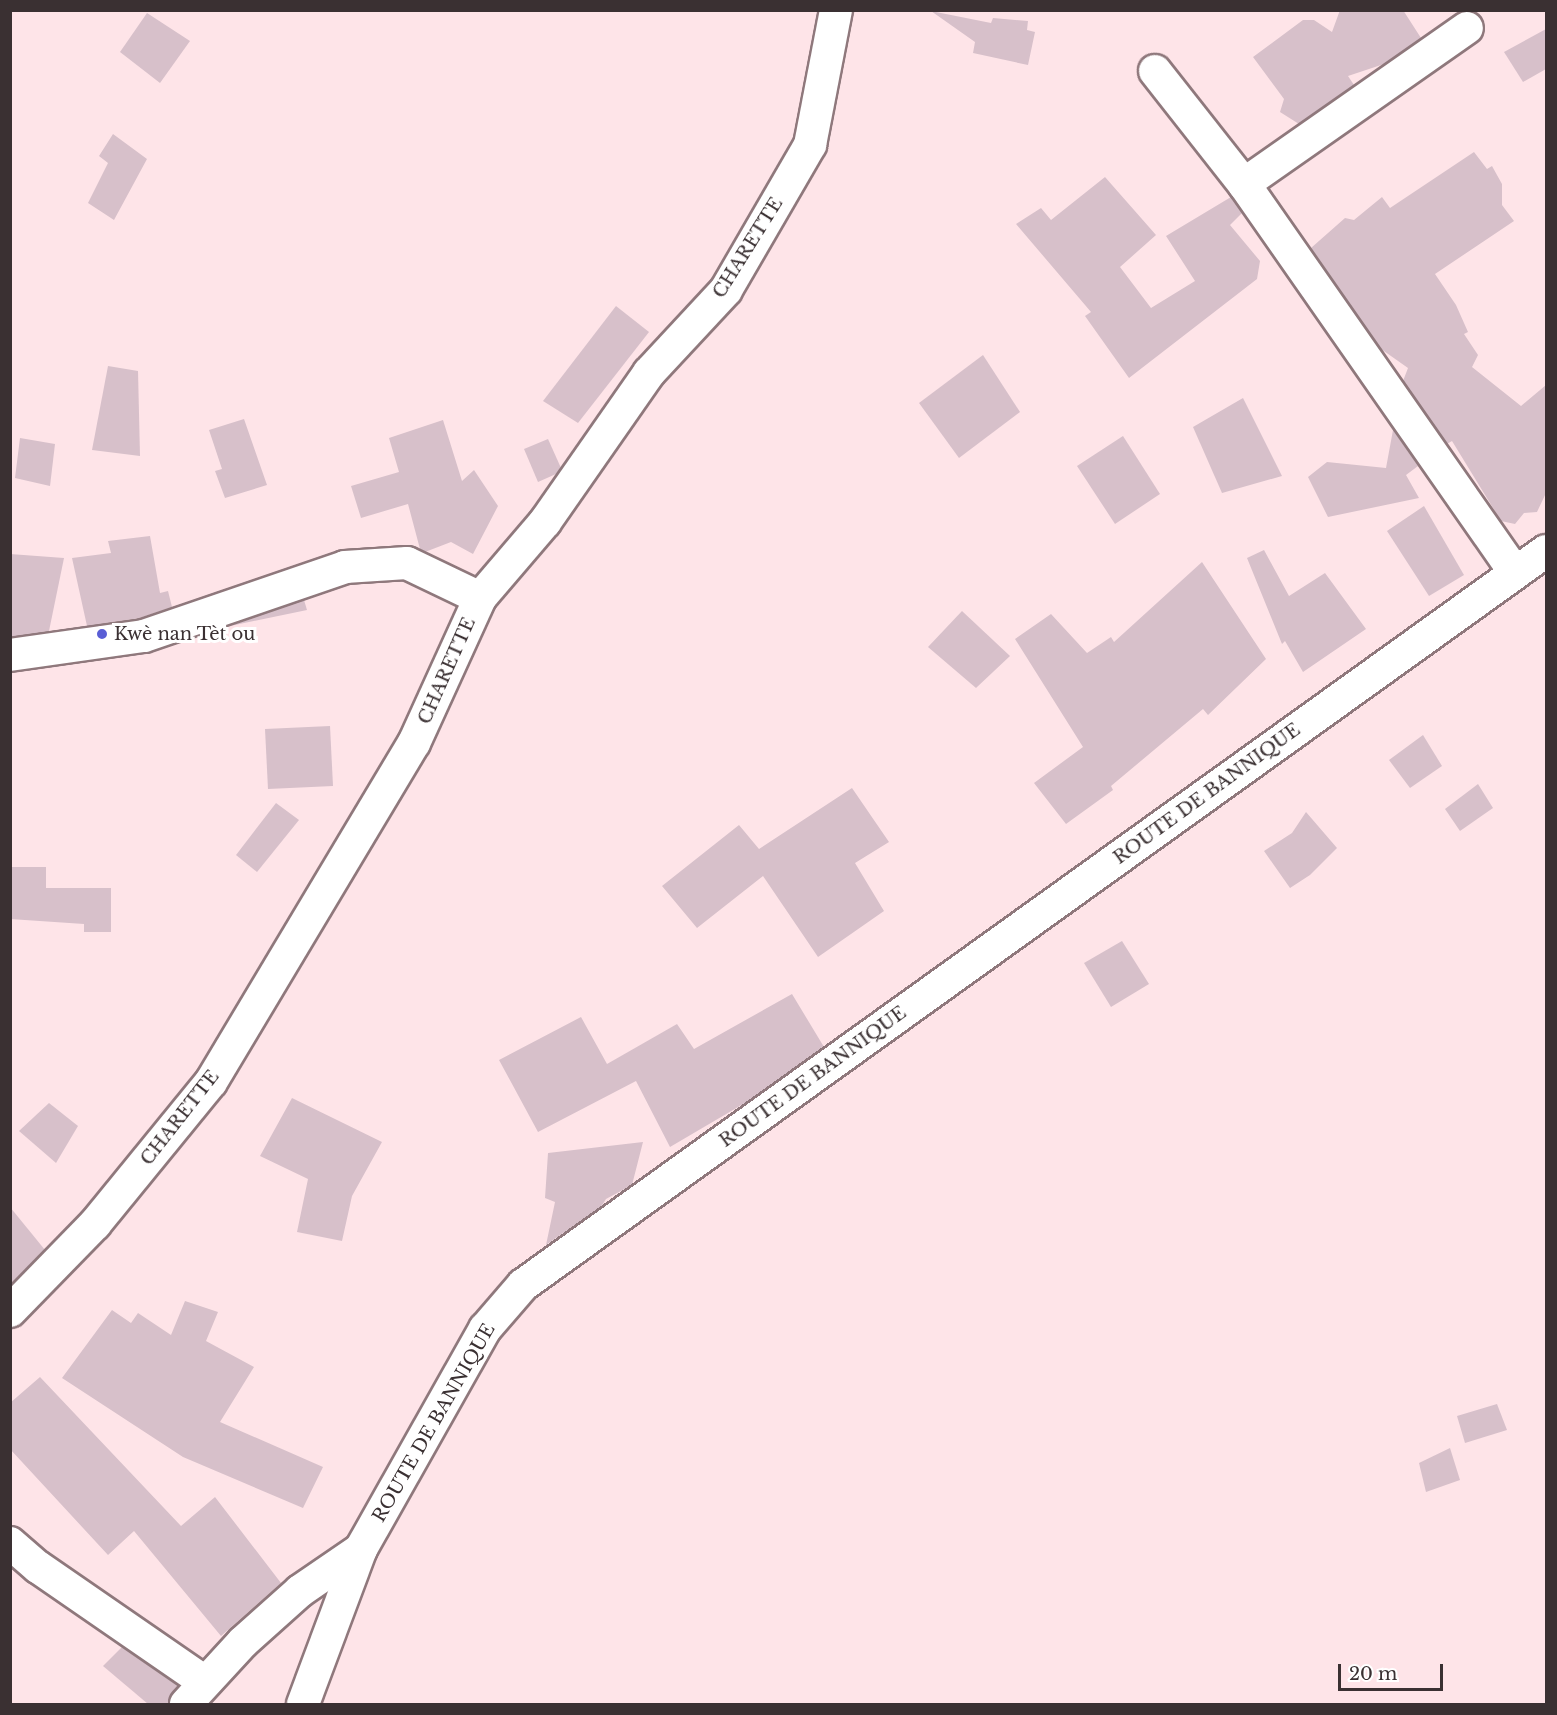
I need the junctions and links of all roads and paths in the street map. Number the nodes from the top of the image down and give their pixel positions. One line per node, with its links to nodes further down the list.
1 (836, 10): 7 (street, CHARETTE)
2 (1467, 28): 4 (street)
3 (1155, 71): 4 (street)
4 (1244, 184): 6 (street)
5 (1546, 551): 6 (street, ROUTE DE BANNIQUE)
6 (1515, 573): 11 (street, ROUTE DE BANNIQUE)
7 (480, 598): 8 (street); 9 (street, CHARETTE)
8 (10, 655)
9 (10, 1311)
10 (10, 1543): 12 (street)
11 (361, 1549): 12 (street, ROUTE DE BANNIQUE); 13 (street)
12 (195, 1693)
13 (303, 1704)

